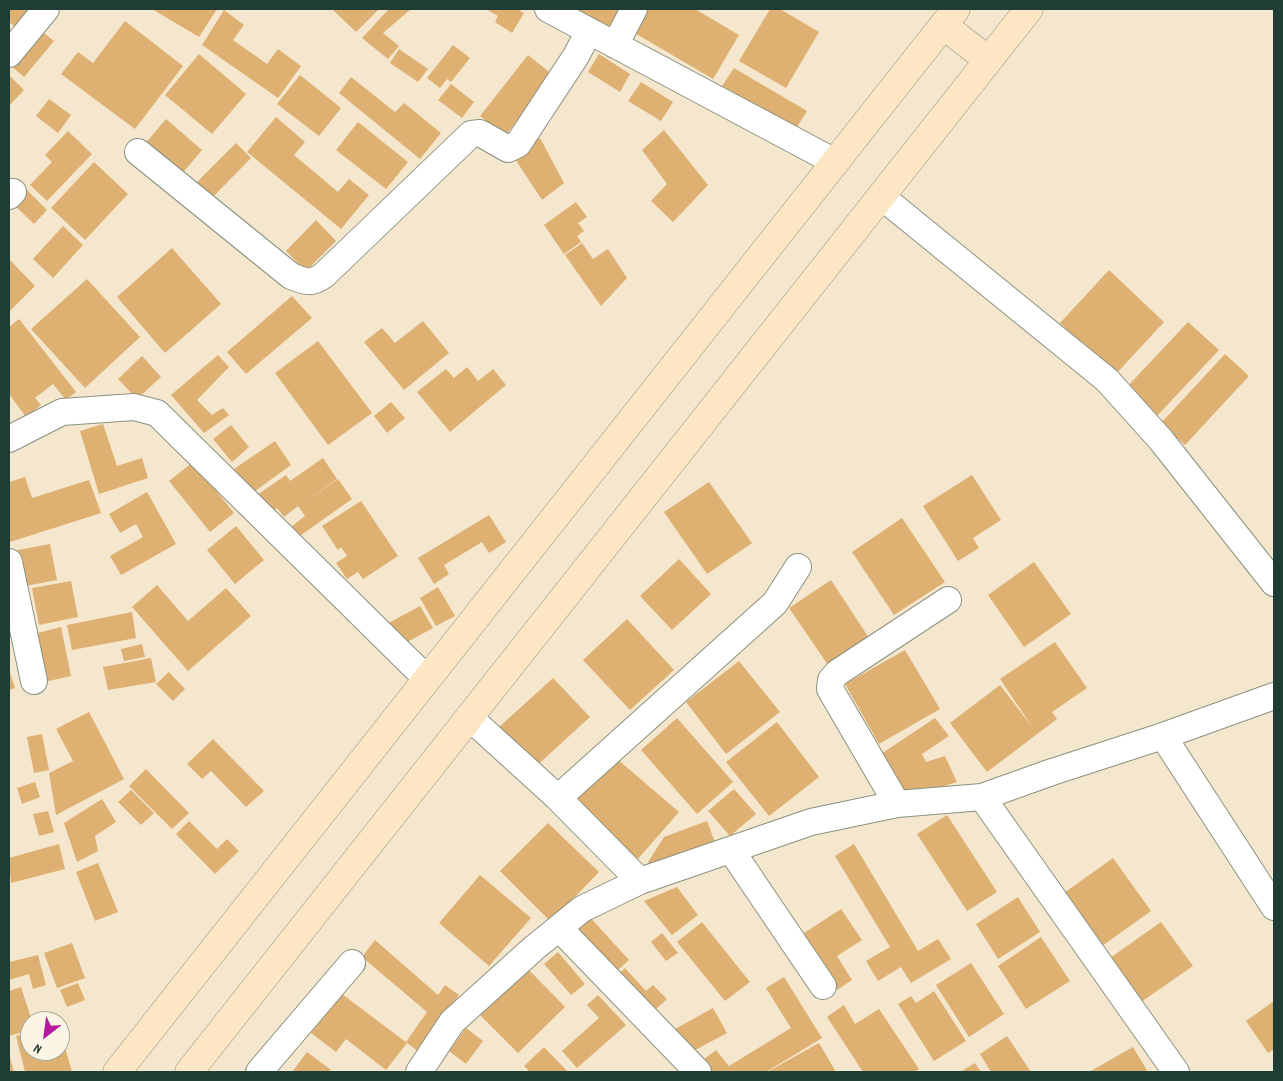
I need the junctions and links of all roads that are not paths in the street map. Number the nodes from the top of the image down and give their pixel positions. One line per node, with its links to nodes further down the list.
1 (46, 9): 8 (street)
2 (548, 9): 6 (street)
3 (634, 9): 7 (street)
4 (1029, 9): 9 (main road)
5 (950, 17): 9 (main road); 11 (main road)
6 (589, 31): 7 (street); 10 (street)
7 (615, 45): 11 (street)
8 (9, 54)
9 (988, 60): 12 (main road)
10 (138, 152)
11 (835, 162): 18 (main road)
12 (882, 197): 16 (street); 21 (main road)
13 (9, 439): 18 (street)
14 (9, 562): 19 (street)
15 (798, 568): 24 (street)
16 (1274, 583)
17 (948, 600): 25 (street)
18 (428, 679): 32 (main road)
19 (34, 681)
20 (1274, 696): 22 (street)
21 (470, 718): 24 (street); 33 (main road)
22 (1163, 736): 23 (street); 28 (street)
23 (982, 796): 25 (street); 37 (street)
24 (558, 798): 27 (street)
25 (897, 804): 26 (street)
26 (731, 850): 27 (street); 31 (street)
27 (640, 881): 29 (street)
28 (1274, 907)
29 (560, 929): 35 (street); 36 (street)
30 (352, 963): 34 (street)
31 (823, 986)
32 (117, 1072)
33 (189, 1072)
34 (259, 1072)
35 (419, 1072)
36 (698, 1072)
37 (1176, 1072)

